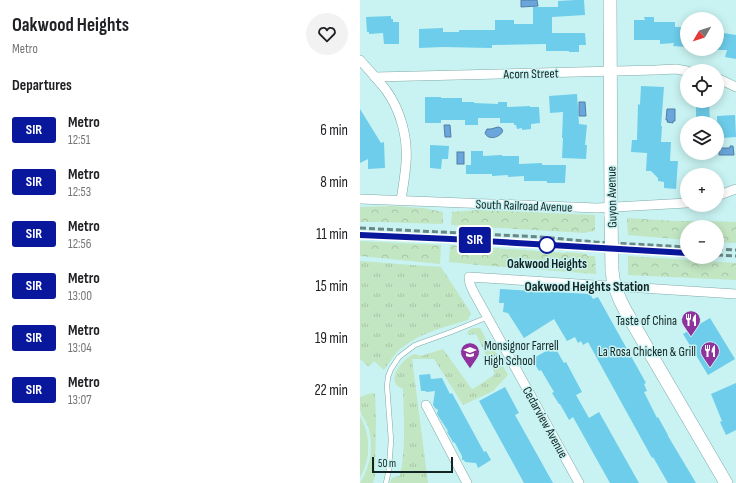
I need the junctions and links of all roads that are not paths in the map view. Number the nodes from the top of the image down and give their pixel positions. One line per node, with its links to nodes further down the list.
1 (610, 0): 4 (street, Guyon Avenue)
2 (360, 60): 5 (street)
3 (680, 70): 4 (street, Acorn Street)
4 (611, 71): 5 (street, Acorn Street); 13 (street, Guyon Avenue)
5 (374, 77): 11 (street)
6 (724, 81): 7 (street)
7 (736, 87)
8 (736, 189): 9 (street)
9 (724, 193)
10 (360, 199): 11 (street, South Railroad Avenue)
11 (401, 200): 13 (street, South Railroad Avenue)
12 (680, 204): 13 (street, South Railroad Avenue)
13 (611, 212): 14 (street, Guyon Avenue, bridge)
14 (614, 286): 15 (street); 16 (street, Cedarview Avenue); 21 (street, Guyon Avenue)
15 (736, 294)
16 (488, 317): 18 (lane); 20 (street, Cedarview Avenue)
17 (426, 405): 19 (street)
18 (386, 483)
19 (467, 483)
20 (579, 483)
21 (726, 483)

